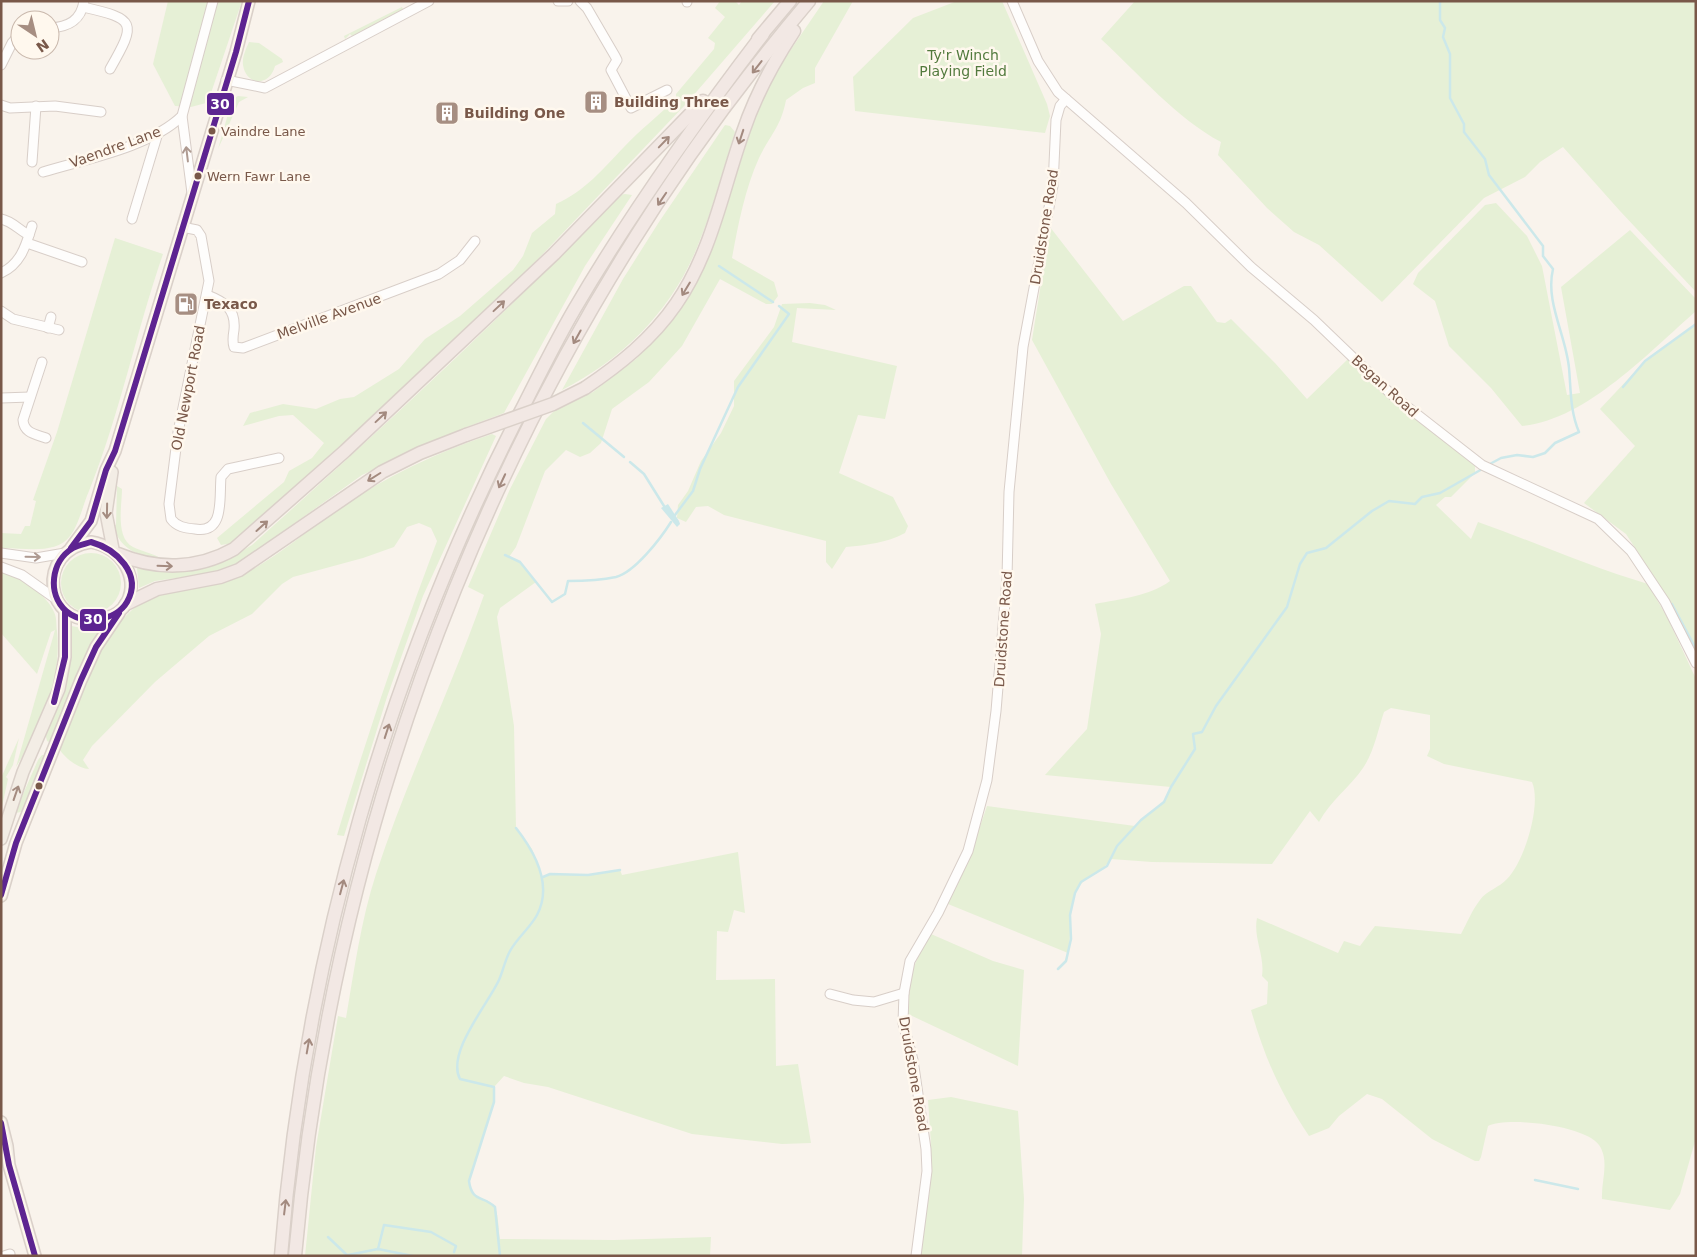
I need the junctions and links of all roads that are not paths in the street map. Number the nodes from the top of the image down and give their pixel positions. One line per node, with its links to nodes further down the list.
1 (213, 1): 23 (street)
2 (249, 1): 17 (main road)
3 (429, 1): 17 (street)
4 (558, 1): 5 (street)
5 (568, 1)
6 (580, 1): 18 (street)
7 (790, 1): 13 (highway)
8 (809, 1): 63 (highway, one-way to 63)
9 (813, 1): 51 (highway, one-way to 51, bridge)
10 (1012, 1): 19 (street)
11 (84, 4): 12 (street); 16 (street)
12 (60, 26)
13 (763, 34): 47 (highway, one-way to 13); 62 (highway, one-way to 13)
14 (10, 47): 15 (street)
15 (1, 65)
16 (110, 69)
17 (226, 80): 27 (main road)
18 (667, 90)
19 (1066, 99): 53 (street, Began Road); 56 (street, Druidstone Road)
20 (1, 105): 21 (street)
21 (36, 106): 22 (street); 25 (street)
22 (101, 112)
23 (182, 116): 24 (street, Vaendre Lane); 27 (street, one-way to 23)
24 (158, 133): 26 (street, Vaendre Lane); 29 (street)
25 (32, 162)
26 (43, 172)
27 (192, 193): 30 (main road)
28 (1, 219): 31 (street)
29 (132, 219)
30 (182, 227): 35 (street, Old Newport Road); 44 (main road)
31 (29, 235): 33 (street); 34 (street)
32 (474, 241): 35 (street, Melville Avenue)
33 (82, 262)
34 (1, 272)
35 (207, 295): 45 (street, Old Newport Road)
36 (1, 312): 38 (street)
37 (51, 317): 38 (street)
38 (48, 328): 39 (street)
39 (59, 330)
40 (42, 362): 41 (street)
41 (30, 397): 42 (street); 43 (street)
42 (1, 398)
43 (46, 438)
44 (115, 451): 46 (main road); 47 (main road, one-way to 47)
45 (279, 458)
46 (68, 550): 47 (main road); 48 (street, one-way to 46); 50 (main road)
47 (115, 552): 51 (main road)
48 (1, 553)
49 (1, 567): 50 (street)
50 (56, 599): 52 (main road)
51 (122, 608): 52 (main road); 55 (main road)
52 (65, 612): 54 (main road, one-way to 52)
53 (1696, 663)
54 (1, 839)
55 (1, 896)
56 (904, 993): 57 (street); 64 (street, Druidstone Road)
57 (830, 994)
58 (1, 1122): 60 (main road)
59 (1, 1154): 60 (main road)
60 (9, 1165): 61 (main road)
61 (35, 1256)
62 (281, 1256)
63 (295, 1256)
64 (916, 1256)

